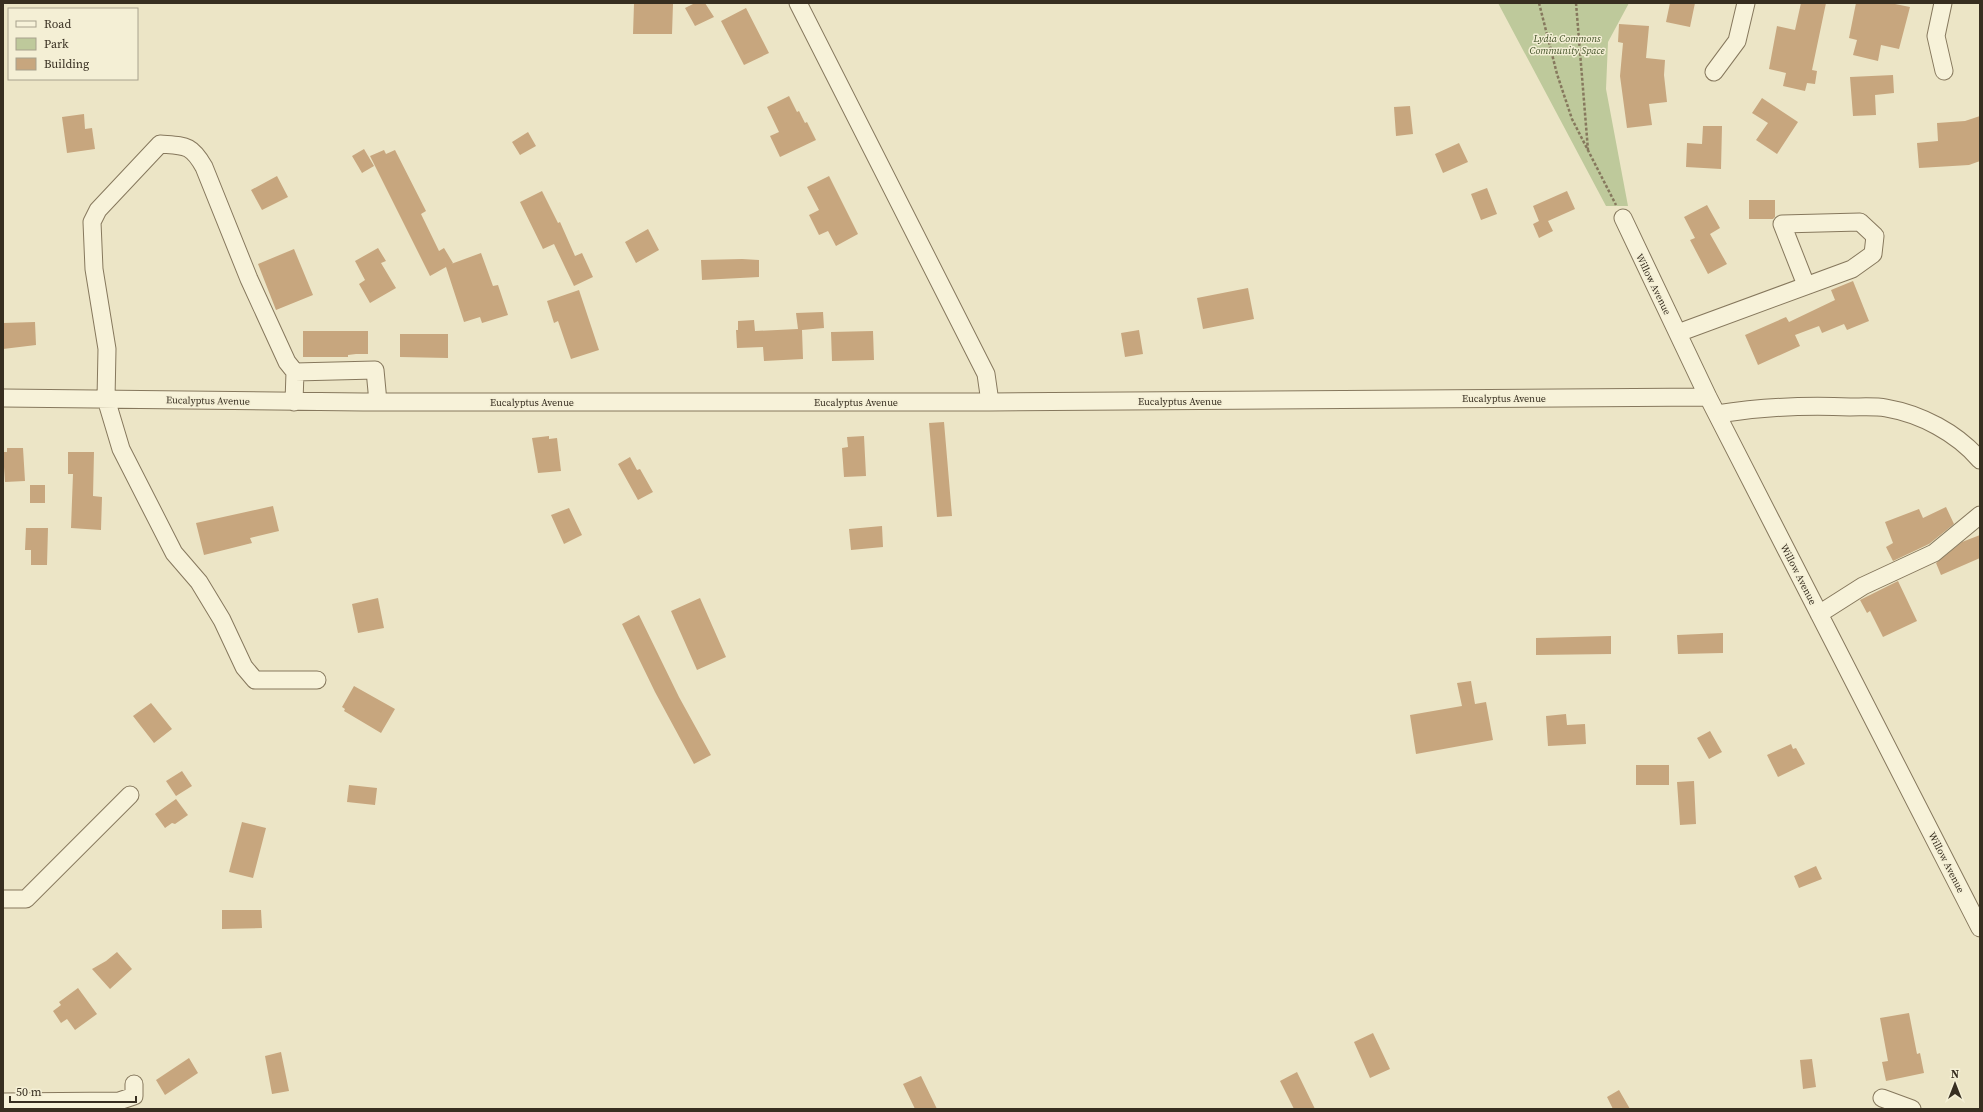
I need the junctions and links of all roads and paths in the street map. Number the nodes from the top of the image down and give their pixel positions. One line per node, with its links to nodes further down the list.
1 (798, 3): 18 (street)
2 (1539, 3): 8 (path)
3 (1576, 3): 8 (path)
4 (1746, 3): 7 (street)
5 (1943, 3): 6 (street)
6 (1944, 71)
7 (1714, 72)
8 (1588, 152): 9 (path)
9 (1622, 218): 11 (street, Willow Avenue)
10 (1806, 285): 10 (street); 11 (street)
11 (1678, 333): 13 (street, Willow Avenue)
12 (295, 372): 15 (street); 16 (street); 17 (street)
13 (1708, 397): 18 (street, Eucalyptus Avenue); 19 (street, Willow Avenue)
14 (3, 398): 15 (street, Eucalyptus Avenue)
15 (106, 399): 16 (street, Eucalyptus Avenue); 23 (street)
16 (294, 402): 17 (street, Eucalyptus Avenue)
17 (378, 402): 18 (street, Eucalyptus Avenue)
18 (990, 402)
19 (1717, 414): 20 (street); 22 (street, Willow Avenue)
20 (1980, 460)
21 (1980, 515): 22 (street)
22 (1819, 614): 26 (street, Willow Avenue)
23 (317, 680)
24 (130, 795): 25 (street)
25 (3, 899)
26 (1980, 928)
27 (134, 1084): 29 (street)
28 (1882, 1098): 30 (street)
29 (3, 1102)
30 (1912, 1109)

